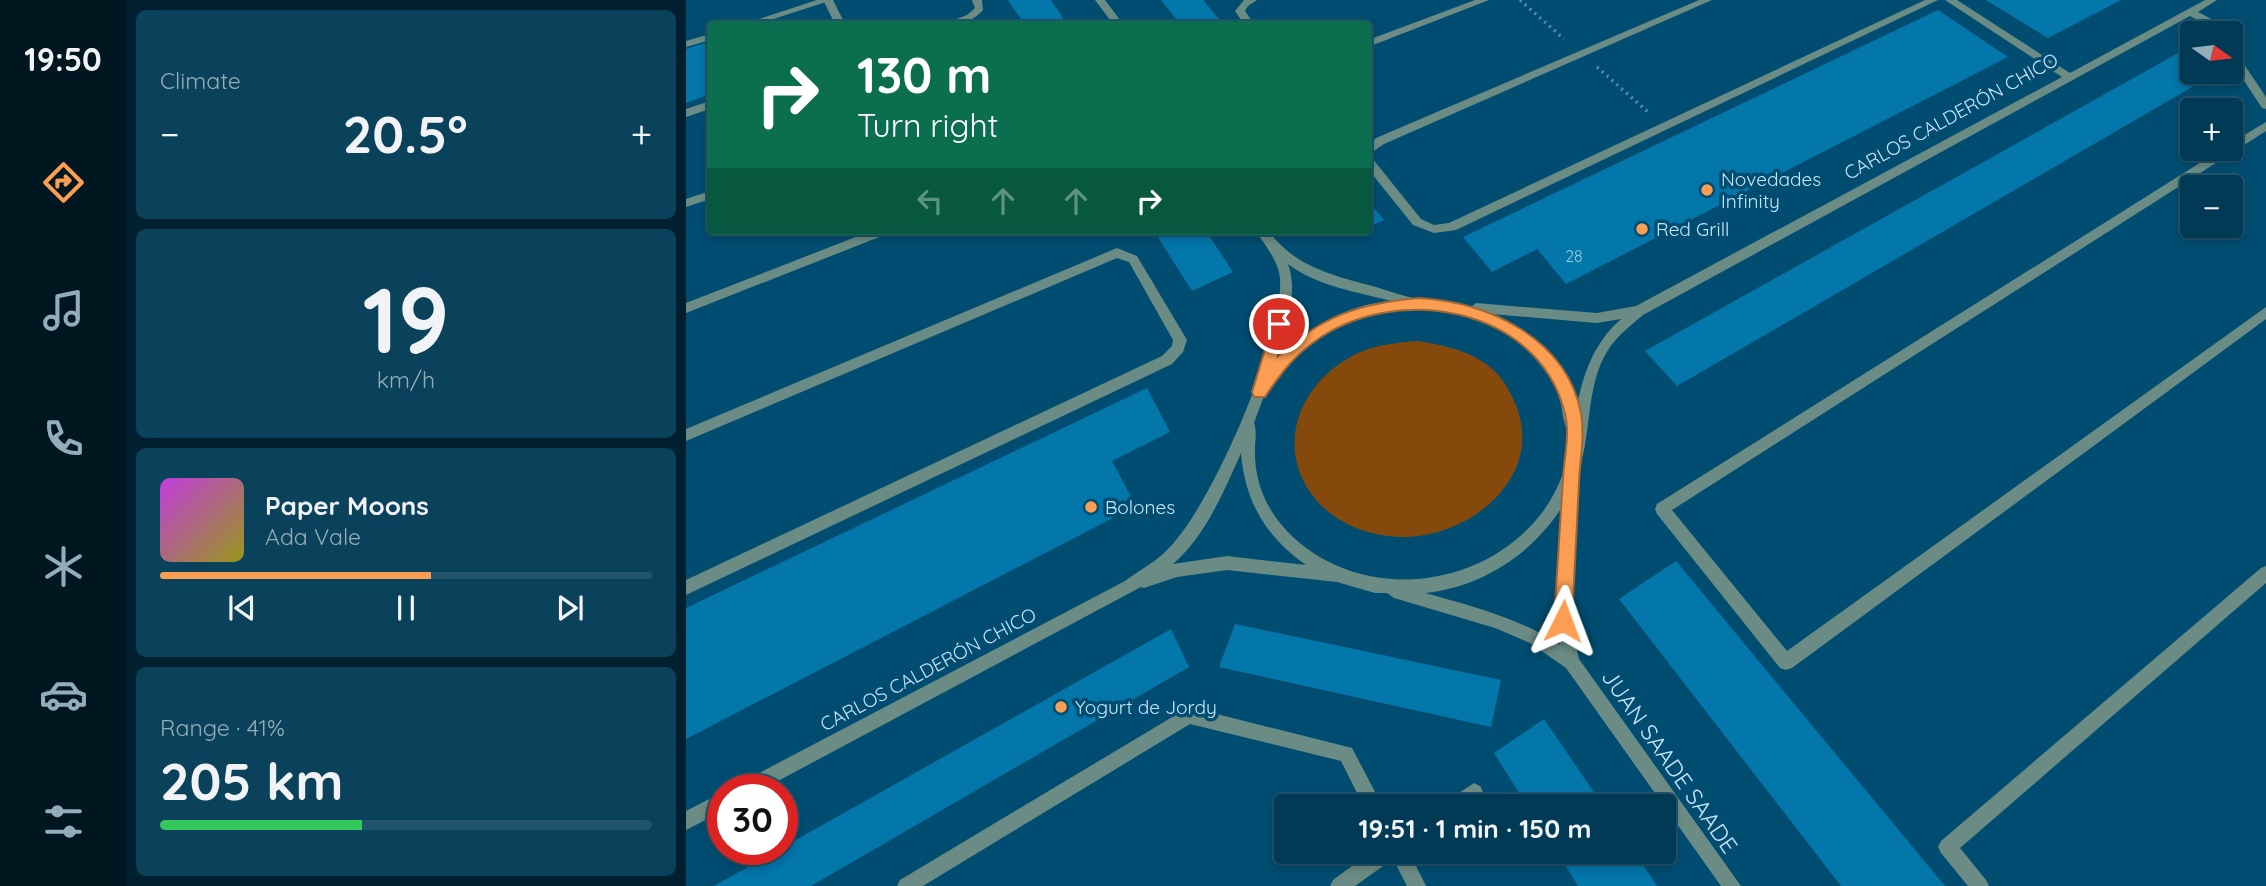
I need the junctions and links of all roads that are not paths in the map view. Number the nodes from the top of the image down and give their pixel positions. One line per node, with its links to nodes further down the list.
1 (828, 0): 11 (street); 12 (street)
2 (977, 0): 13 (street)
3 (1100, 0): 14 (street)
4 (1252, 0): 15 (street)
5 (1483, 0): 18 (street)
6 (1707, 0): 27 (street)
7 (1933, 0): 29 (street)
8 (1950, 0): 21 (street)
9 (2212, 0): 10 (street, CARLOS CALDERÓN CHICO)
10 (2191, 12): 16 (street); 21 (street, CARLOS CALDERÓN CHICO)
11 (759, 21)
12 (838, 21)
13 (959, 21)
14 (1116, 21)
15 (1247, 21)
16 (2207, 21)
17 (707, 38): 19 (street)
18 (1372, 42)
19 (686, 44)
20 (2244, 72): 22 (street)
21 (2068, 76): 38 (street, CARLOS CALDERÓN CHICO)
22 (2266, 105)
23 (707, 106): 24 (street)
24 (686, 113)
25 (2266, 126): 26 (street)
26 (2243, 140)
27 (1372, 148)
28 (2211, 161): 39 (street)
29 (1372, 166)
30 (707, 196): 31 (street)
31 (686, 203)
32 (873, 235): 37 (street)
33 (1265, 235): 34 (street)
34 (1273, 246): 35 (street); 40 (street)
35 (1419, 303): 36 (street); 40 (street)
36 (1446, 305): 38 (street); 43 (street)
37 (686, 308)
38 (1638, 311): 43 (street)
39 (2266, 312)
40 (1260, 392): 41 (street)
41 (1250, 417): 46 (street); 48 (street)
42 (686, 435): 49 (street)
43 (1576, 446): 44 (street)
44 (1572, 472): 47 (street); 50 (street)
45 (2266, 573): 63 (street)
46 (1338, 575): 47 (street); 48 (street)
47 (1369, 584): 50 (street)
48 (1130, 586): 51 (street, CARLOS CALDERÓN CHICO)
49 (686, 588)
50 (1572, 662): 62 (street, JUAN SAADE SAADE)
51 (774, 774)
52 (1474, 792): 54 (street)
53 (1367, 794): 59 (street)
54 (1471, 794)
55 (707, 810): 56 (street)
56 (686, 821)
57 (1371, 864): 60 (street)
58 (1405, 864): 61 (street)
59 (906, 886)
60 (1339, 886)
61 (1417, 886)
62 (1732, 886)
63 (1980, 886)

